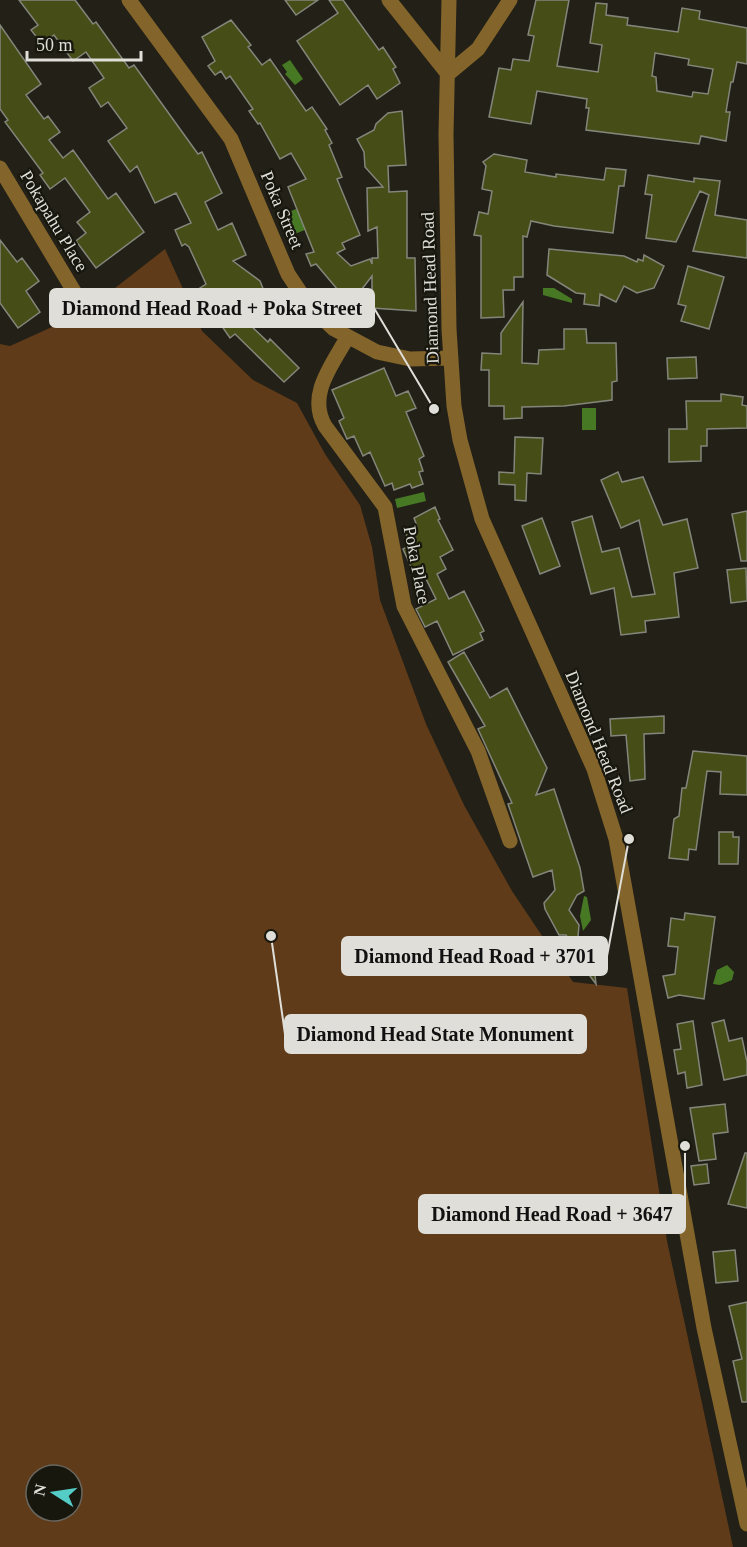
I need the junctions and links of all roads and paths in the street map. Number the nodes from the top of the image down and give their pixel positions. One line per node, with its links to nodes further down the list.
1 (129, 0): 8 (street, Poka Street)
2 (389, 0): 5 (street)
3 (449, 0): 5 (street, Diamond Head Road)
4 (510, 0): 5 (street)
5 (448, 74): 9 (street, Diamond Head Road)
6 (0, 168): 7 (street, Pokapahu Place)
7 (75, 293)
8 (347, 338): 9 (street, Poka Street); 10 (street, Poka Place)
9 (451, 358): 11 (street, Diamond Head Road)
10 (510, 841)
11 (747, 1524)

